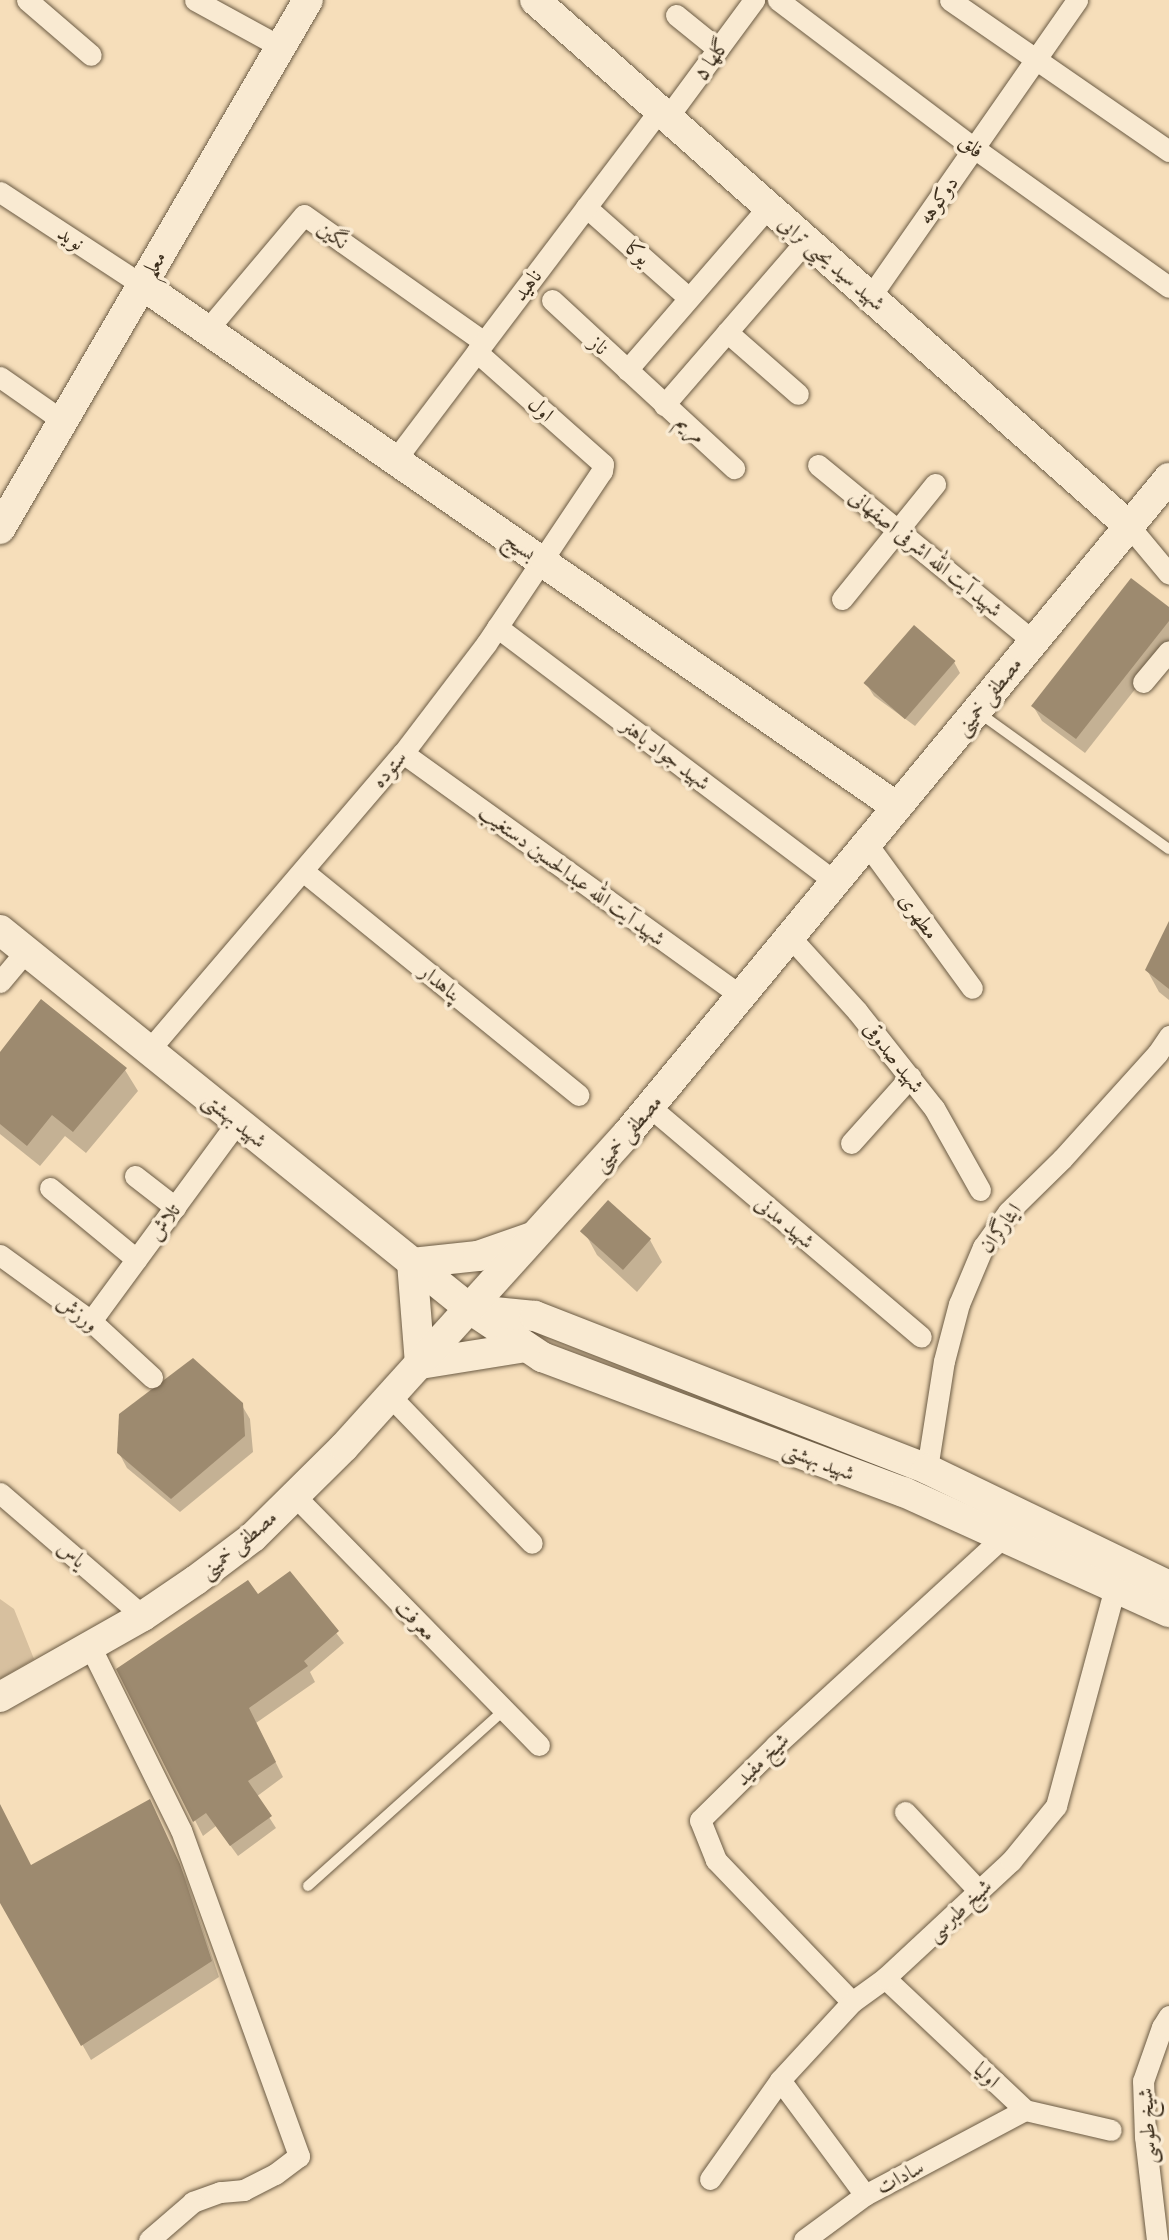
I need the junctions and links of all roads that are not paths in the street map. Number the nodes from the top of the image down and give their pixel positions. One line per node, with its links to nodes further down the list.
1 (27, 0): 12 (street)
2 (195, 0): 10 (street)
3 (308, 0): 10 (main road, معلم)
4 (535, 0): 14 (main road, شهید سید یحیی ترابی)
5 (754, 0): 11 (street, گلها ۵)
6 (778, 0): 15 (street, فلق)
7 (950, 0): 13 (street)
8 (1077, 0): 13 (street, دوکوهه)
9 (676, 15): 11 (street)
10 (281, 47): 21 (main road, معلم)
11 (718, 49): 14 (street, گلها ۵)
12 (91, 55)
13 (1035, 61): 15 (street, دوکوهه); 16 (street)
14 (663, 115): 18 (street, ناهید); 19 (main road, شهید سید یحیی ترابی)
15 (974, 148): 22 (street, فلق); 23 (street, دوکوهه)
16 (1169, 151)
17 (0, 192): 21 (street, نوید)
18 (586, 207): 24 (street, یوکا); 28 (street, ناهید)
19 (768, 207): 20 (main road, شهید سید یحیی ترابی); 24 (street)
20 (806, 241): 23 (main road, شهید سید یحیی ترابی); 27 (street)
21 (142, 285): 26 (main road, بسیج); 34 (main road, معلم)
22 (1169, 287)
23 (870, 297): 41 (main road, شهید سید یحیی ترابی)
24 (689, 298): 29 (street)
25 (552, 300): 29 (street, ناز)
26 (207, 330): 28 (street, نگین); 35 (main road, بسیج)
27 (727, 332): 32 (street); 33 (street)
28 (481, 347): 35 (street, ناهید); 37 (street, اول)
29 (627, 370): 31 (street, ناز)
30 (0, 377): 34 (street)
31 (647, 389): 33 (street, مریم)
32 (798, 394)
33 (664, 405): 38 (street, مریم)
34 (63, 421): 42 (main road, معلم)
35 (395, 460): 44 (main road, بسیج)
36 (818, 465): 43 (street, شهید آیت الله اشرفی اصفهانی)
37 (603, 468): 44 (street, ستوده)
38 (734, 468)
39 (1169, 478): 41 (main road, مصطفی خمینی)
40 (935, 484): 43 (street)
41 (1129, 526): 45 (street); 48 (main road, مصطفی خمینی)
42 (0, 529)
43 (898, 530): 46 (street); 48 (street, شهید آیت الله اشرفی اصفهانی)
44 (541, 561): 47 (street, ستوده); 53 (main road, بسیج)
45 (1169, 574)
46 (842, 599)
47 (497, 627): 52 (street, ستوده); 57 (street, شهید جواد باهنر)
48 (1033, 641): 51 (main road, مصطفی خمینی)
49 (1169, 651): 50 (street)
50 (1143, 682)
51 (976, 710): 53 (main road, مصطفی خمینی); 55 (lane)
52 (403, 753): 56 (street, ستوده); 63 (street, شهید آیت الله عبدالحسین دستغیب)
53 (897, 807): 54 (main road, مصطفی خمینی)
54 (867, 844): 57 (main road, مصطفی خمینی); 62 (street, مطهری)
55 (1169, 849)
56 (303, 871): 64 (street, ستوده); 67 (street, پناهدار)
57 (836, 882): 59 (main road, مصطفی خمینی)
58 (0, 930): 60 (main road, شهید بهشتی)
59 (790, 937): 63 (main road, مصطفی خمینی); 66 (street, شهید صدوقی)
60 (26, 951): 61 (street); 64 (main road, شهید بهشتی)
61 (0, 982)
62 (972, 988)
63 (741, 996): 68 (main road, مصطفی خمینی)
64 (149, 1050): 69 (main road, شهید بهشتی)
65 (1165, 1052): 86 (street, ایثارگران)
66 (910, 1077): 70 (street); 73 (street, شهید صدوقی)
67 (579, 1096)
68 (650, 1107): 75 (main road, مصطفی خمینی); 81 (street, شهید مدنی)
69 (237, 1122): 74 (street, تلاش); 78 (main road, شهید بهشتی)
70 (851, 1143)
71 (135, 1176): 74 (street)
72 (50, 1188): 77 (street)
73 (979, 1190)
74 (175, 1207): 77 (street, تلاش)
75 (533, 1237): 78 (main road); 79 (main road, مصطفی خمینی)
76 (0, 1255): 80 (street, ورزش)
77 (136, 1259): 80 (street, تلاش)
78 (412, 1263): 79 (main road, شهید بهشتی); 83 (main road)
79 (470, 1309): 82 (main road, شهید بهشتی); 83 (main road, مصطفی خمینی); 86 (main road, شهید بهشتی)
80 (91, 1321): 84 (street, ورزش)
81 (921, 1337)
82 (526, 1347): 83 (main road); 89 (main road, شهید بهشتی)
83 (420, 1364): 85 (main road, مصطفی خمینی)
84 (152, 1377)
85 (390, 1396): 88 (main road, مصطفی خمینی); 90 (street)
86 (927, 1469): 91 (main road, شهید بهشتی)
87 (0, 1493): 94 (street, یاس)
88 (294, 1495): 94 (main road, مصطفی خمینی); 97 (street, معرفت)
89 (1003, 1537): 92 (main road, شهید بهشتی); 103 (street, شیخ مفید)
90 (532, 1543)
91 (1169, 1586)
92 (1115, 1588): 93 (main road, شهید بهشتی); 101 (street, شیخ طبرسی)
93 (1169, 1612)
94 (143, 1616): 95 (main road, مصطفی خمینی)
95 (90, 1646): 96 (main road, مصطفی خمینی); 110 (street)
96 (0, 1697)
97 (504, 1710): 98 (street, معرفت); 100 (lane)
98 (538, 1745)
99 (905, 1812): 101 (street)
100 (308, 1886)
101 (979, 1891): 102 (street, شیخ طبرسی)
102 (885, 1978): 103 (street, شیخ طبرسی); 106 (street, اولیا)
103 (852, 2002): 105 (street, شیخ طبرسی)
104 (1166, 2029): 112 (street, شیخ طوسی)
105 (780, 2080): 108 (street, شیخ طبرسی); 109 (street, سادات)
106 (1025, 2110): 107 (street); 109 (street, سادات)
107 (1111, 2130)
108 (710, 2179)
109 (865, 2195): 111 (street)
110 (149, 2240)
111 (804, 2240)
112 (1157, 2240)

